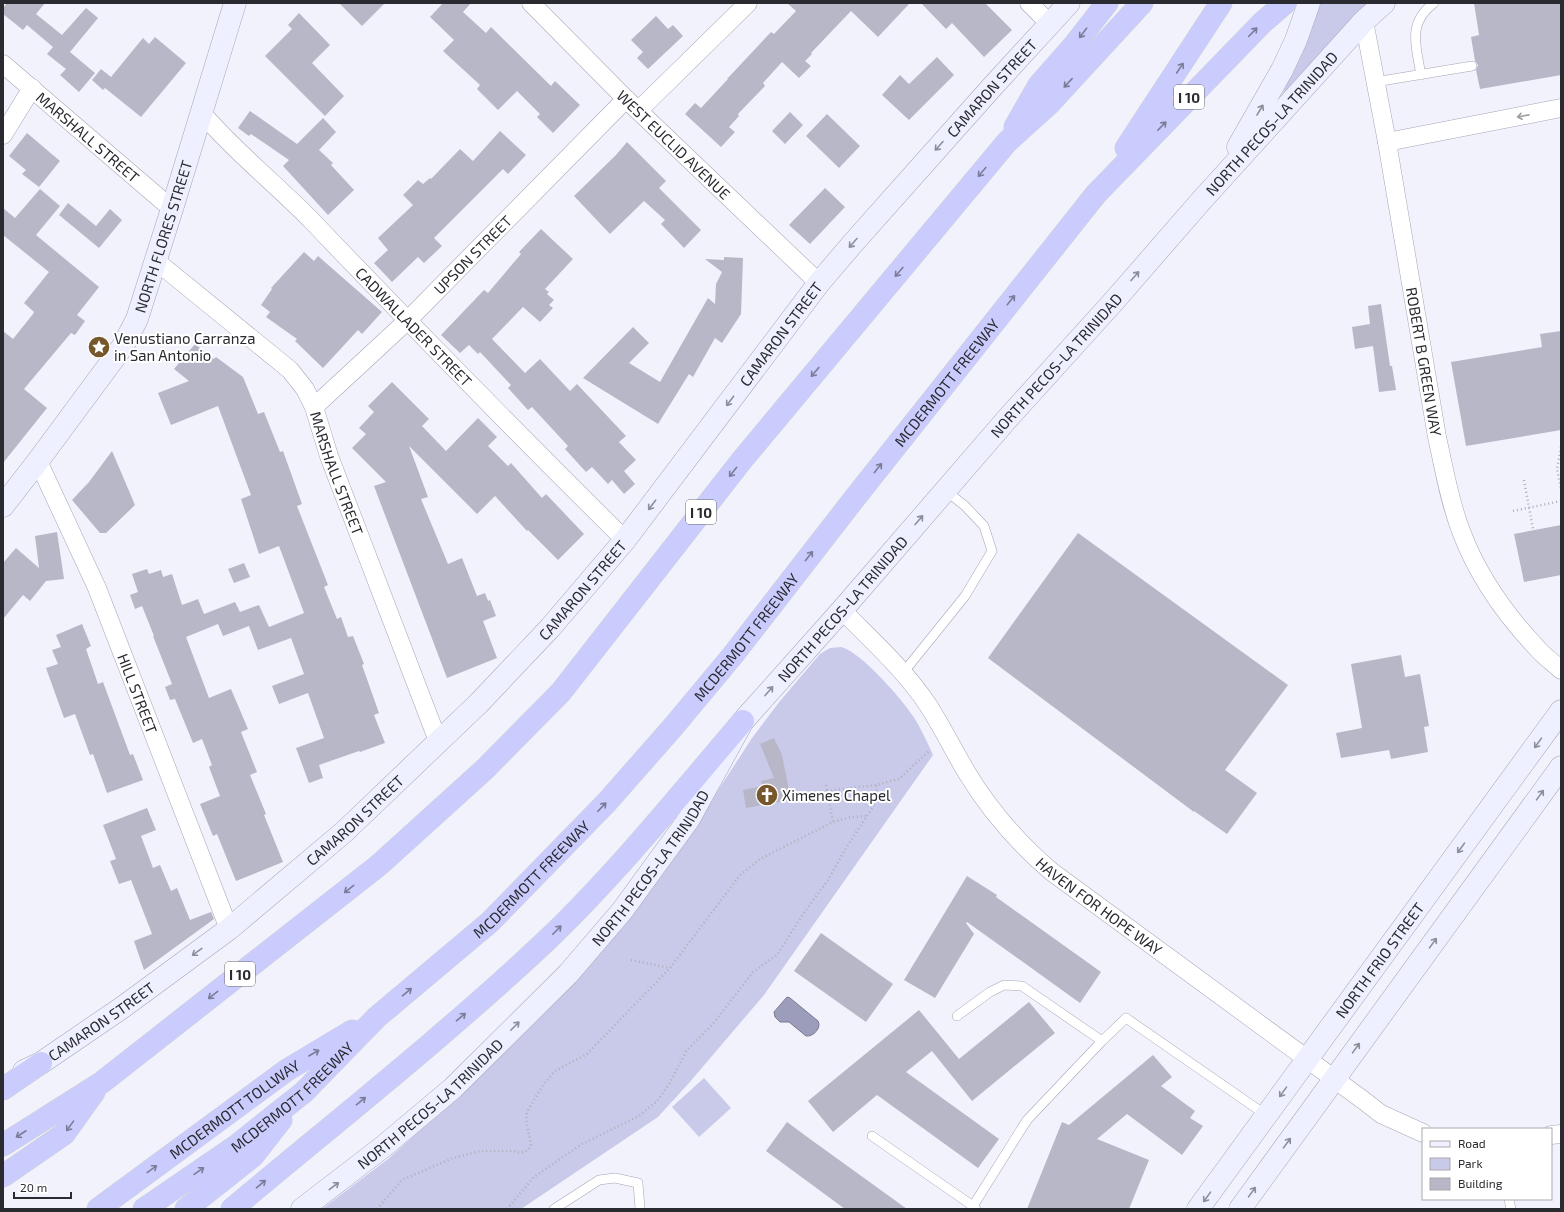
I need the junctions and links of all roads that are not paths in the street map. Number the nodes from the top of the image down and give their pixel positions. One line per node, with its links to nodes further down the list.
1 (235, 3): 22 (main road, NORTH FLORES STREET)
2 (531, 3): 20 (street, WEST EUCLID AVENUE)
3 (748, 3): 20 (street, UPSON STREET)
4 (1030, 3): 14 (street)
5 (1069, 3): 14 (main road, CAMARON STREET)
6 (1107, 3): 24 (highway, one-way to 24)
7 (1142, 3): 24 (highway, I 10, one-way to 24)
8 (1222, 3): 26 (highway, one-way to 8)
9 (1285, 3): 26 (highway, MCDERMOTT FREEWAY / I 10, one-way to 9)
10 (1308, 3): 27 (main road, one-way to 10)
11 (1384, 3): 13 (main road, NORTH PECOS-LA TRINIDAD)
12 (1434, 3): 17 (lane)
13 (1364, 21): 18 (street, ROBERT B GREEN WAY); 27 (main road, NORTH PECOS-LA TRINIDAD)
14 (1050, 24): 30 (main road, CAMARON STREET, one-way to 30)
15 (3, 64): 19 (street, MARSHALL STREET)
16 (1472, 66): 17 (lane)
17 (1421, 74): 18 (lane)
18 (1375, 82): 25 (street, ROBERT B GREEN WAY)
19 (32, 88): 23 (street); 28 (street, MARSHALL STREET)
20 (633, 104): 30 (street, WEST EUCLID AVENUE); 31 (street, UPSON STREET)
21 (1561, 108): 25 (street, one-way to 25)
22 (202, 113): 28 (main road, NORTH FLORES STREET); 31 (street, CADWALLADER STREET)
23 (3, 135)
24 (1007, 142): 52 (highway, I 10, one-way to 52)
25 (1387, 142): 38 (street, ROBERT B GREEN WAY)
26 (1096, 194): 46 (highway, MCDERMOTT FREEWAY / I 10, one-way to 26)
27 (1201, 201): 34 (main road, NORTH PECOS-LA TRINIDAD, one-way to 27)
28 (172, 209): 29 (main road, NORTH FLORES STREET)
29 (156, 261): 32 (street, MARSHALL STREET); 33 (main road, NORTH FLORES STREET)
30 (818, 283): 36 (main road, CAMARON STREET, one-way to 36)
31 (407, 321): 32 (street, UPSON STREET); 36 (street, CADWALLADER STREET)
32 (314, 407): 42 (street, MARSHALL STREET)
33 (38, 461): 35 (main road, NORTH FLORES STREET); 44 (street, HILL STREET)
34 (945, 490): 37 (main road, NORTH PECOS-LA TRINIDAD, one-way to 34); 39 (lane)
35 (3, 506)
36 (625, 540): 42 (main road, CAMARON STREET)
37 (842, 610): 39 (street, HAVEN FOR HOPE WAY); 41 (main road, NORTH PECOS-LA TRINIDAD, one-way to 37)
38 (1561, 670)
39 (903, 673): 48 (street, HAVEN FOR HOPE WAY)
40 (1561, 711): 48 (main road, NORTH FRIO STREET, one-way to 48)
41 (743, 721): 64 (highway, one-way to 41); 65 (main road, NORTH PECOS-LA TRINIDAD, one-way to 41)
42 (438, 741): 44 (main road, CAMARON STREET)
43 (1561, 767): 50 (main road, one-way to 43)
44 (229, 928): 49 (main road, CAMARON STREET, one-way to 49)
45 (957, 1016): 47 (lane)
46 (377, 1017): 54 (highway, MCDERMOTT FREEWAY / I 10); 61 (highway, MCDERMOTT TOLLWAY, one-way to 46)
47 (1102, 1041): 55 (lane); 60 (lane)
48 (1306, 1060): 50 (street, HAVEN FOR HOPE WAY); 55 (main road, NORTH FRIO STREET, one-way to 55)
49 (41, 1063): 51 (main road, CAMARON STREET); 53 (highway)
50 (1334, 1079): 56 (street, HAVEN FOR HOPE WAY); 69 (main road, one-way to 50)
51 (3, 1082)
52 (101, 1083): 58 (highway, I 10, one-way to 58); 59 (highway, one-way to 59)
53 (3, 1089)
54 (304, 1092): 62 (highway, MCDERMOTT FREEWAY / I 10, one-way to 54); 63 (highway)
55 (1266, 1115): 68 (main road, NORTH FRIO STREET, one-way to 68)
56 (1422, 1133)
57 (872, 1136): 60 (lane)
58 (3, 1145)
59 (3, 1176)
60 (973, 1208)
61 (98, 1209)
62 (144, 1209)
63 (186, 1209)
64 (232, 1209)
65 (302, 1209)
66 (554, 1209): 67 (lane)
67 (640, 1209)
68 (1198, 1209)
69 (1240, 1209)

